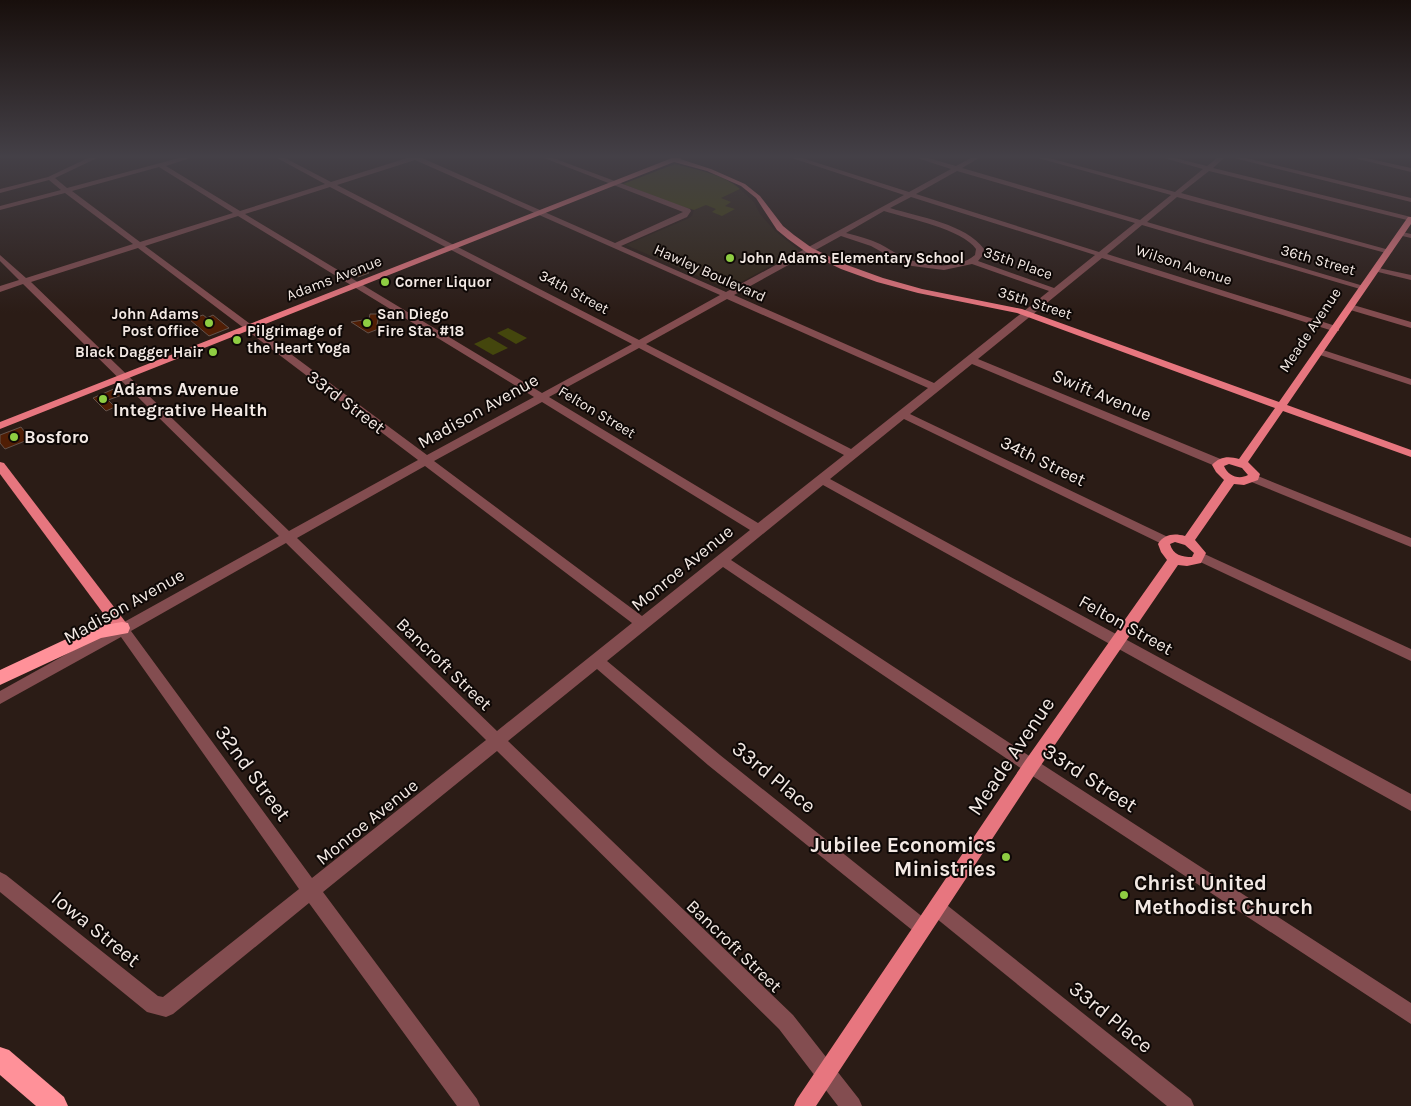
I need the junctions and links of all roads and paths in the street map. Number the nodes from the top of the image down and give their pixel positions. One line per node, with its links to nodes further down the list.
1 (91, 210): 23 (street, 33rd Street)
2 (233, 210): 17 (street, Felton Street)
3 (253, 210): 17 (street)
4 (379, 210): 25 (street, 34th Street)
5 (532, 210): 16 (street, Hawley Boulevard)
6 (549, 210): 16 (main road, Adams Avenue)
7 (684, 210): 24 (street)
8 (767, 210): 26 (main road, 35th Street)
9 (883, 210): 20 (street, Madison Avenue)
10 (886, 210): 30 (street, 35th Place)
11 (961, 210): 28 (street, Wilson Avenue)
12 (1099, 210): 19 (street, 36th Street)
13 (1157, 210): 19 (street, Monroe Avenue)
14 (1235, 210): 27 (street)
15 (1373, 210): 18 (street)
16 (540, 213): 24 (street, Hawley Boulevard); 25 (main road, Adams Avenue)
17 (240, 214): 23 (street); 34 (street, Felton Street)
18 (1411, 219): 21 (main road, Meade Avenue)
19 (1142, 222): 28 (street, Monroe Avenue); 35 (street, 36th Street)
20 (840, 233): 26 (street, Madison Avenue); 30 (street, 35th Place)
21 (1401, 233): 22 (street); 27 (main road, Meade Avenue)
22 (1411, 236)
23 (138, 246): 33 (street); 42 (street, 33rd Street)
24 (614, 246): 38 (street, Hawley Boulevard)
25 (452, 248): 34 (main road, Adams Avenue); 44 (street, 34th Street)
26 (809, 250): 38 (street, Madison Avenue); 40 (main road, 35th Street)
27 (1389, 251): 31 (main road, Meade Avenue)
28 (1102, 254): 37 (street, Monroe Avenue); 43 (street, Wilson Avenue)
29 (0, 257): 33 (street, Bancroft Street)
30 (971, 261): 37 (street, 35th Place)
31 (1377, 269): 32 (street); 35 (main road, Meade Avenue)
32 (1411, 278)
33 (24, 281): 36 (street); 47 (street, Bancroft Street)
34 (357, 286): 42 (main road, Adams Avenue); 50 (street, Felton Street)
35 (1363, 287): 39 (main road, Meade Avenue)
36 (0, 289)
37 (1056, 291): 40 (street, Monroe Avenue)
38 (726, 296): 44 (street, Madison Avenue); 49 (street, Hawley Boulevard)
39 (1350, 307): 41 (street); 43 (main road, Meade Avenue)
40 (1028, 314): 46 (street, Monroe Avenue); 51 (main road, 35th Street)
41 (1411, 325)
42 (248, 328): 47 (main road, Adams Avenue); 56 (street, 33rd Street)
43 (1336, 329): 45 (main road, Meade Avenue)
44 (638, 344): 50 (street, Madison Avenue); 55 (street, 34th Street)
45 (1320, 352): 48 (street); 51 (main road, Meade Avenue)
46 (972, 360): 49 (street, Monroe Avenue); 57 (street, Swift Avenue)
47 (123, 378): 53 (main road, Adams Avenue); 64 (street, Bancroft Street)
48 (1411, 382)
49 (937, 388): 52 (street, Monroe Avenue)
50 (542, 397): 56 (street, Madison Avenue); 63 (street, Felton Street)
51 (1281, 407): 54 (main road, 35th Street); 58 (main road, Meade Avenue)
52 (904, 414): 55 (street, Monroe Avenue); 65 (street, 34th Street)
53 (0, 426)
54 (1411, 454)
55 (854, 455): 62 (street, Monroe Avenue)
56 (425, 461): 64 (street, Madison Avenue); 71 (street, 33rd Street)
57 (1219, 463): 58 (main road); 61 (main road)
58 (1242, 463): 60 (main road)
59 (0, 466): 72 (main road, 32nd Street)
60 (1253, 478): 61 (main road); 67 (street)
61 (1231, 479): 66 (main road)
62 (822, 480): 63 (street, Monroe Avenue); 73 (street, Felton Street)
63 (760, 530): 70 (street, Monroe Avenue)
64 (287, 537): 72 (street, Madison Avenue); 78 (street, Bancroft Street)
65 (1166, 541): 66 (main road); 69 (main road)
66 (1188, 541): 68 (main road)
67 (1411, 544)
68 (1200, 557): 69 (main road); 74 (street)
69 (1175, 559): 73 (main road, Meade Avenue)
70 (722, 560): 71 (street, Monroe Avenue); 79 (street, 33rd Street)
71 (643, 624): 75 (street, Monroe Avenue)
72 (122, 628): 76 (highway); 77 (street, Madison Avenue); 82 (street, 32nd Street)
73 (1118, 642): 79 (main road, Meade Avenue); 80 (street, Felton Street)
74 (1411, 655)
75 (597, 661): 78 (street, Monroe Avenue); 84 (street, 33rd Place)
76 (0, 678)
77 (0, 698)
78 (497, 742): 82 (street, Monroe Avenue); 88 (street, Bancroft Street)
79 (1031, 766): 83 (main road, Meade Avenue); 86 (street, 33rd Street)
80 (1411, 804)
81 (0, 881): 85 (street, Iowa Street)
82 (311, 891): 85 (street, Monroe Avenue); 90 (street, 32nd Street)
83 (937, 908): 84 (main road, Meade Avenue); 93 (street, 33rd Place)
84 (922, 928): 88 (main road, Meade Avenue)
85 (166, 1007)
86 (1411, 1014)
87 (0, 1059): 89 (highway)
88 (826, 1074): 91 (main road, Meade Avenue); 92 (street, Bancroft Street)
89 (55, 1106)
90 (470, 1106)
91 (804, 1106)
92 (852, 1106)
93 (1184, 1106)

